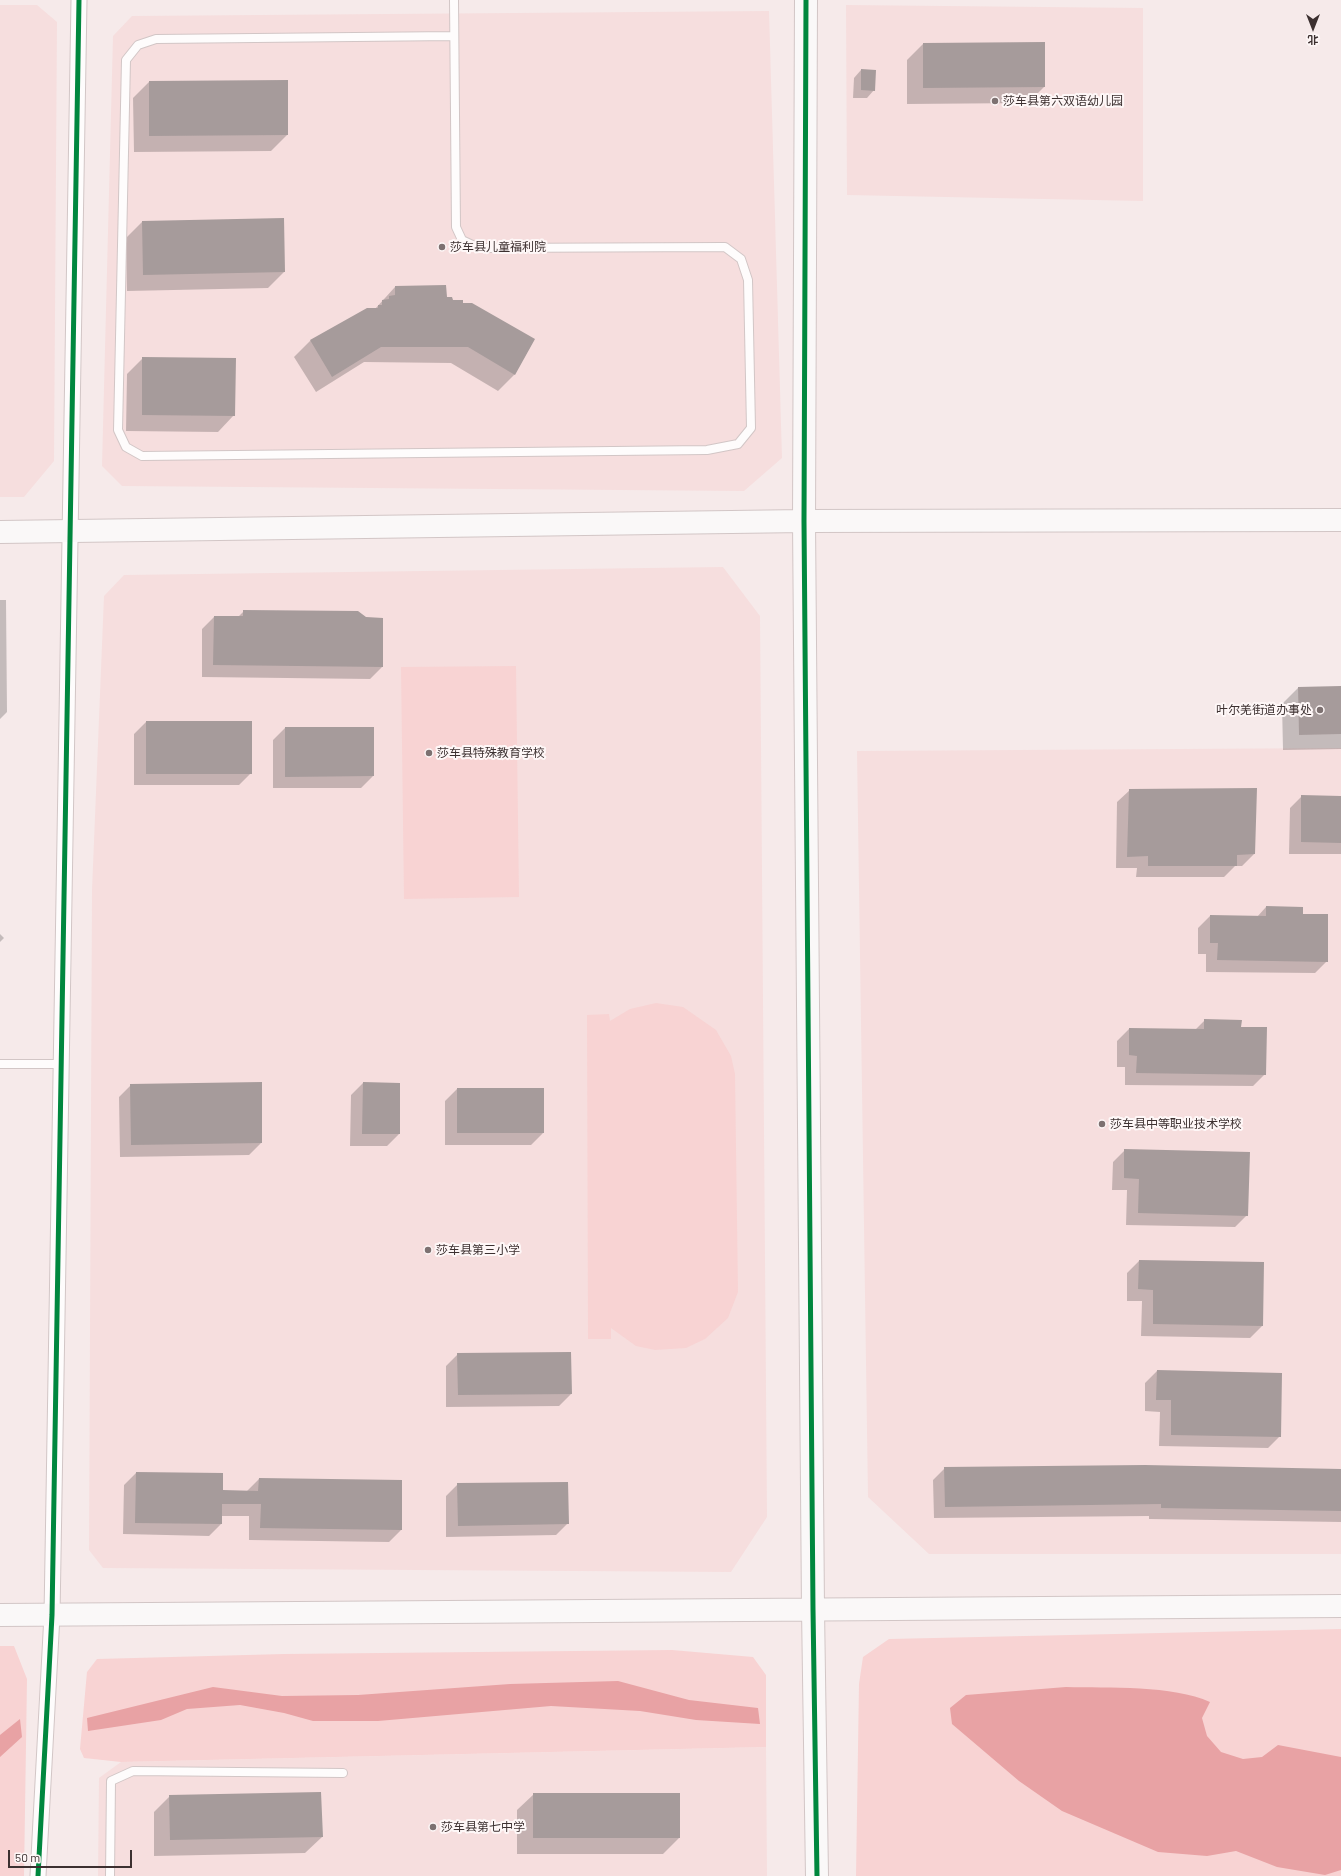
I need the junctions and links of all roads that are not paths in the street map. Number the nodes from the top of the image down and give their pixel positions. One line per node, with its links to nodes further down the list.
1 (80, 0): 8 (street)
2 (454, 0): 4 (lane)
3 (806, 0): 5 (street)
4 (454, 36): 4 (lane)
5 (804, 520): 6 (street); 8 (street); 12 (street)
6 (1341, 520)
7 (0, 532): 8 (street)
8 (70, 532): 10 (street)
9 (0, 1064): 10 (lane)
10 (61, 1064): 13 (street)
11 (1341, 1606): 12 (street)
12 (813, 1609): 13 (street); 18 (street)
13 (52, 1614): 14 (street); 16 (street)
14 (0, 1615)
15 (343, 1773): 17 (lane)
16 (38, 1876)
17 (110, 1876)
18 (817, 1876)

